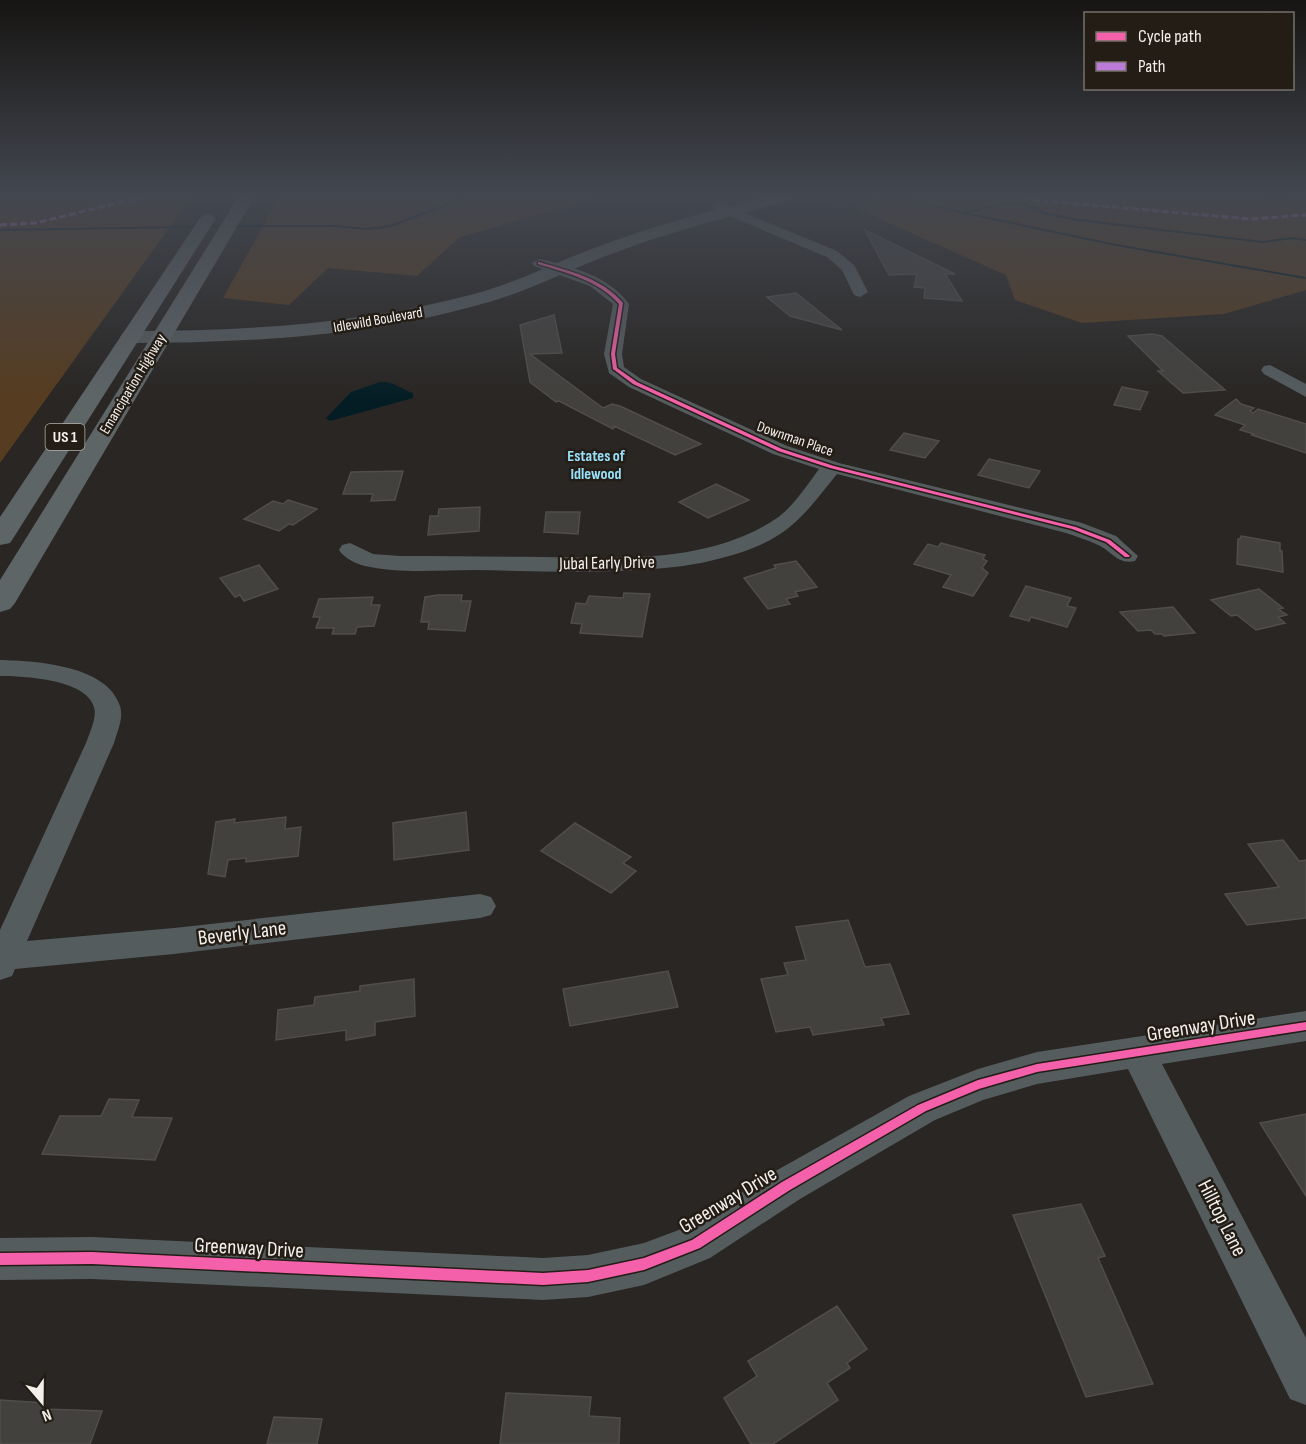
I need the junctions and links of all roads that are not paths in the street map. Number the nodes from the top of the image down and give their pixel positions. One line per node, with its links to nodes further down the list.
1 (182, 263): 7 (main road, Emancipation Highway / US 1)
2 (201, 263): 7 (main road, Emancipation Highway / US 1)
3 (554, 263): 5 (street, Idlewild Boulevard)
4 (845, 263): 6 (street)
5 (548, 266): 7 (street, Idlewild Boulevard); 10 (street, Downman Place)
6 (860, 292)
7 (149, 331): 11 (main road, Emancipation Highway / US 1); 14 (main road, Emancipation Highway / US 1)
8 (1270, 370): 9 (street)
9 (1306, 392)
10 (832, 466): 12 (street, Jubal Early Drive); 13 (street, Downman Place)
11 (0, 537)
12 (350, 550)
13 (1127, 556)
14 (0, 603)
15 (0, 668): 17 (street, Beverly Lane)
16 (480, 906): 17 (street, Beverly Lane)
17 (1, 961)
18 (1306, 1026): 19 (street, Greenway Drive)
19 (1138, 1054): 20 (street, Greenway Drive); 21 (street, Hilltop Lane)
20 (0, 1259)
21 (1306, 1383)

